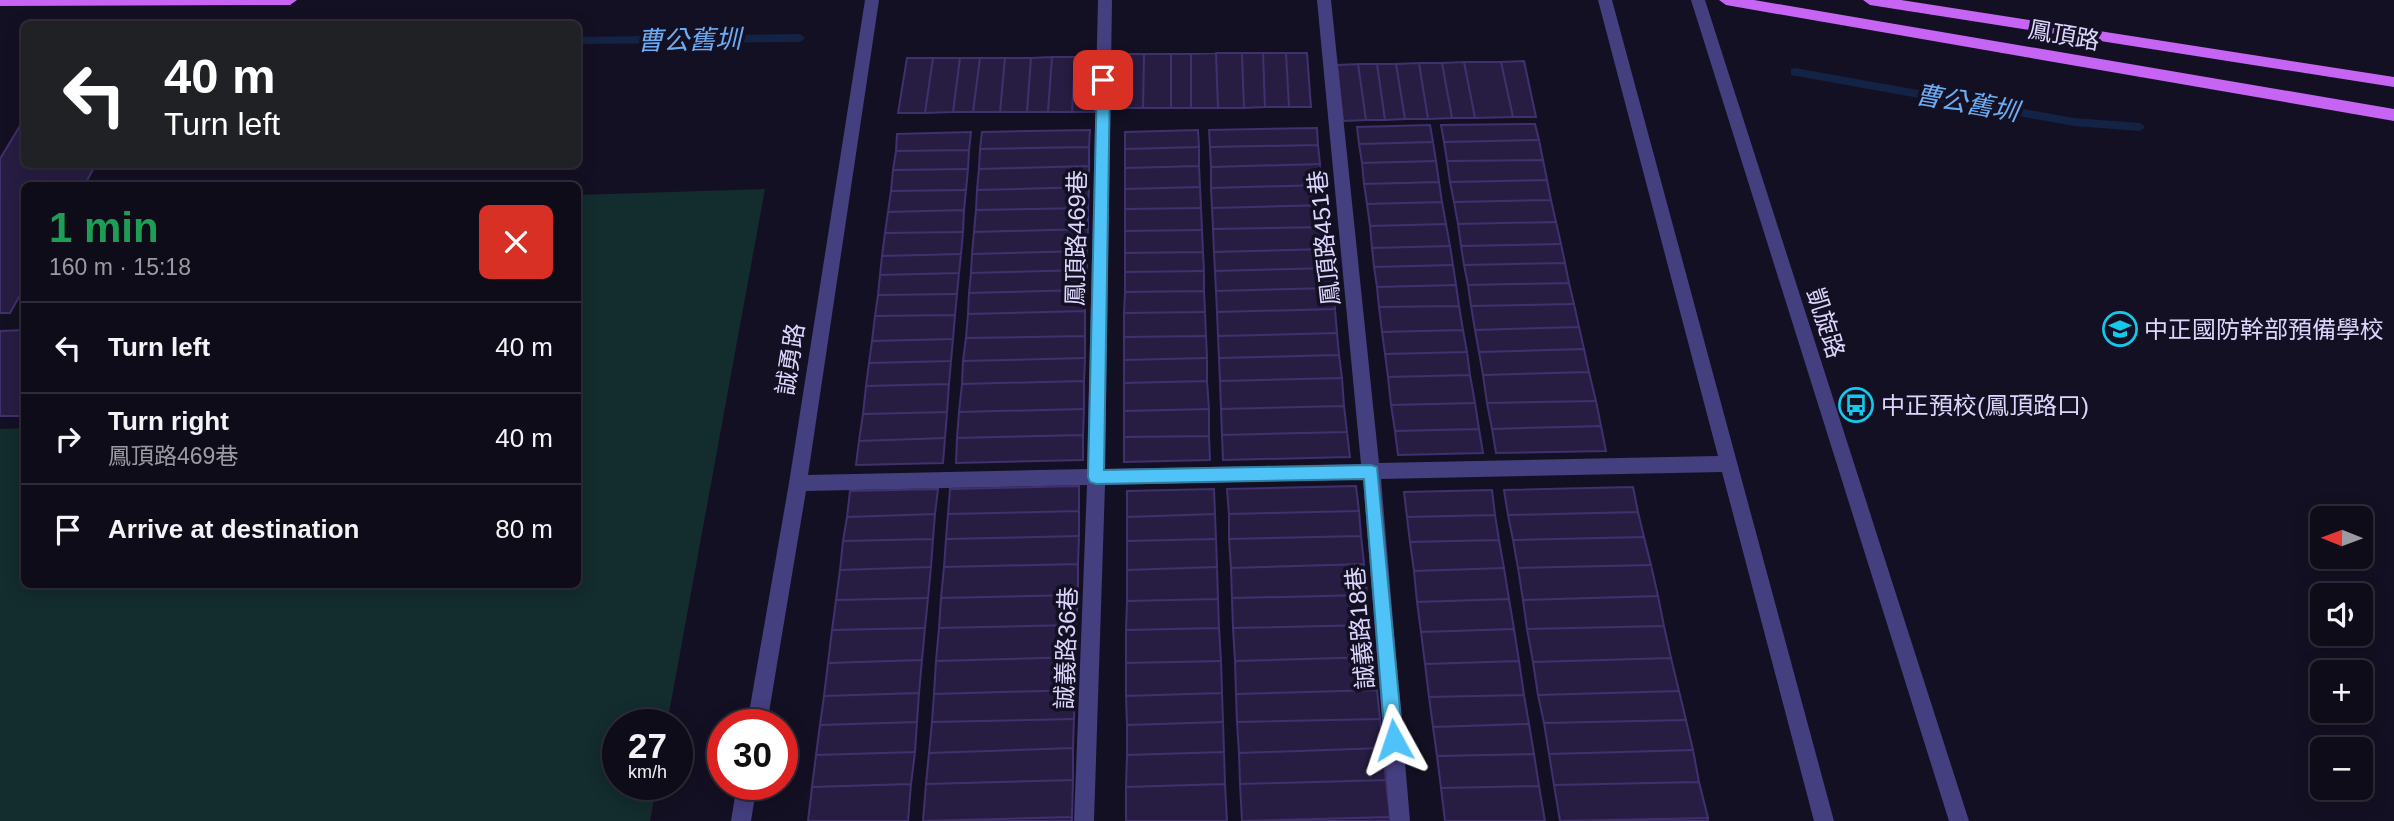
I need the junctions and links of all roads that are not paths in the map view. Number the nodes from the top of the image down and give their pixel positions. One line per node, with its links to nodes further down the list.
1 (290, 0): 9 (main road)
2 (872, 0): 15 (street, 誠勇路)
3 (1105, 0): 14 (street, 鳳頂路469巷)
4 (1324, 0): 13 (street, 鳳頂路451巷)
5 (1605, 0): 12 (street)
6 (1698, 0): 22 (street, 凱旋路)
7 (1726, 0): 11 (main road, 鳳頂路)
8 (1870, 0): 10 (main road, 鳳頂路)
9 (0, 1)
10 (2394, 82)
11 (2394, 115)
12 (1730, 464): 13 (street); 21 (street)
13 (1371, 472): 14 (street); 20 (street, 誠義路18巷)
14 (1096, 477): 15 (street); 19 (street, 誠義路36巷)
15 (798, 483): 16 (street, 誠勇路)
16 (760, 709)
17 (744, 800): 18 (street)
18 (741, 821)
19 (1084, 821)
20 (1401, 821)
21 (1824, 821)
22 (1959, 821)

